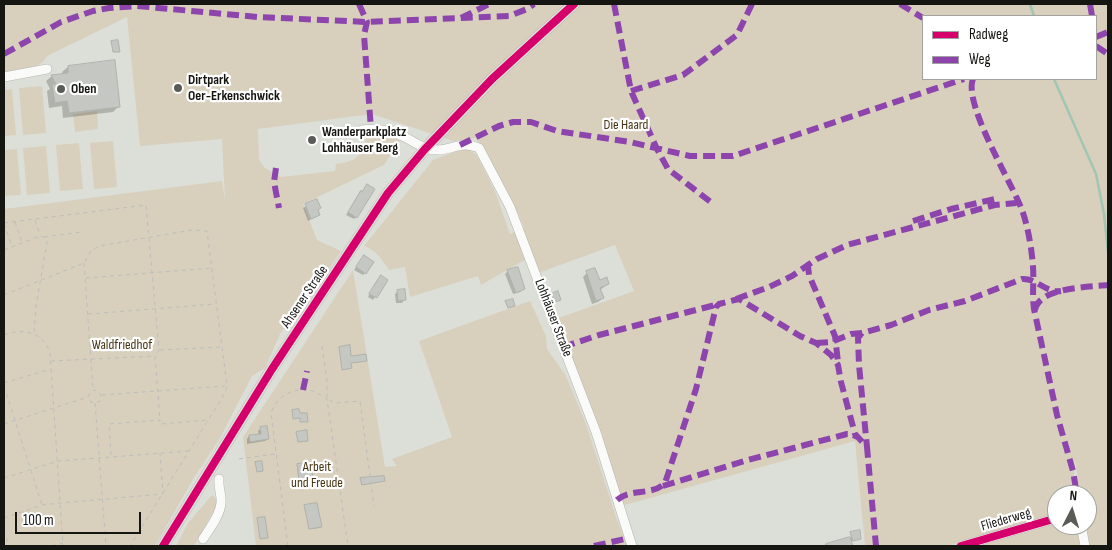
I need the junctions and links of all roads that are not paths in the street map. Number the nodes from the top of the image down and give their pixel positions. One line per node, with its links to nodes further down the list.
1 (574, 4): 5 (main road, Ahsener Straße)
2 (47, 69): 3 (street)
3 (4, 77)
4 (362, 130): 5 (street)
5 (425, 149): 9 (main road, Ahsener Straße); 10 (street, Lohhäuser Straße)
6 (220, 479): 8 (street)
7 (1047, 521): 11 (street, Fliederweg)
8 (203, 540)
9 (162, 546)
10 (632, 546)
11 (962, 546)

